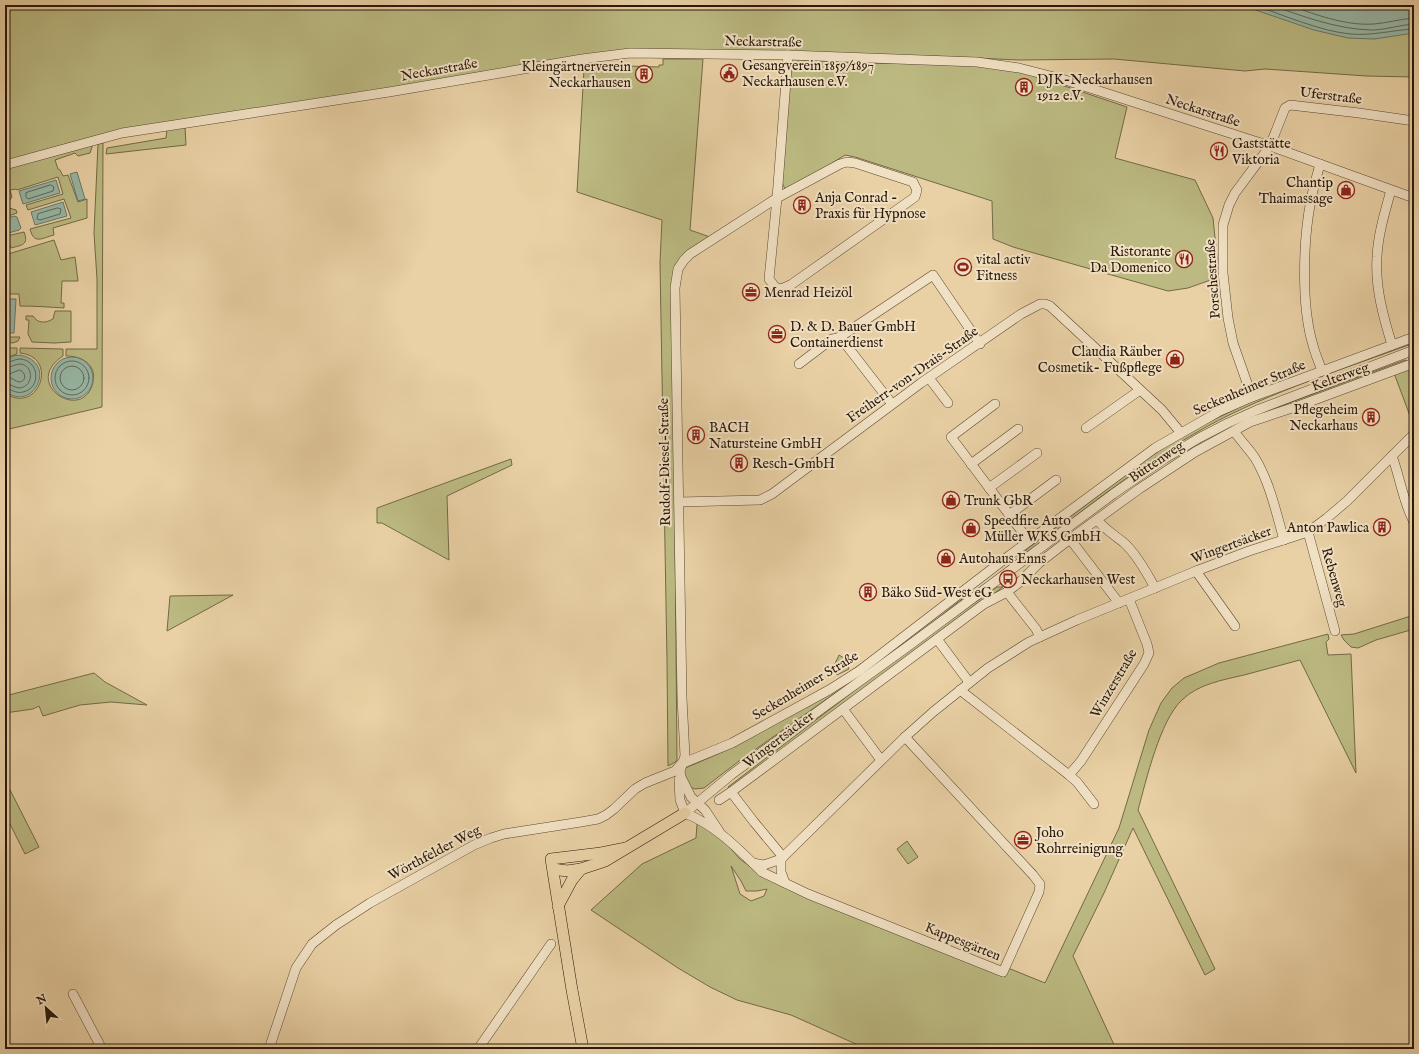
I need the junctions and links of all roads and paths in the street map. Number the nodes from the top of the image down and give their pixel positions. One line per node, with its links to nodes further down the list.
1 (788, 55): 3 (street, Neckarstraße); 4 (street, Neckarstraße); 7 (street)
2 (1414, 121): 3 (street, Uferstraße)
3 (1270, 146): 5 (street, Neckarstraße); 19 (street, Porschestraße)
4 (5, 164)
5 (1320, 164): 6 (street, Neckarstraße); 16 (street)
6 (1391, 190): 8 (street, Neckarstraße); 12 (street)
7 (777, 198): 7 (street, Rudolf-Diesel-Straße); 33 (street, Rudolf-Diesel-Straße)
8 (1414, 198)
9 (840, 337): 11 (street); 15 (street); 21 (street)
10 (1414, 337): 12 (street, Seckenheimer Straße)
11 (980, 344): 17 (street, Freiherr-von-Drais-Straße); 18 (street, Freiherr-von-Drais-Straße)
12 (1392, 345): 16 (street, Seckenheimer Straße)
13 (1414, 350): 60 (street)
14 (1414, 363): 25 (street, Kelterweg)
15 (799, 364)
16 (1322, 371): 19 (street, Seckenheimer Straße)
17 (930, 378): 20 (street); 21 (street, Freiherr-von-Drais-Straße)
18 (1140, 390): 23 (street); 26 (street, Freiherr-von-Drais-Straße)
19 (1252, 397): 26 (street, Seckenheimer Straße)
20 (948, 403)
21 (892, 404): 33 (street, Freiherr-von-Drais-Straße)
22 (995, 404): 30 (street)
23 (1086, 428)
24 (1018, 429): 30 (street)
25 (1234, 431): 35 (street, Büttenweg); 39 (street)
26 (1181, 433): 40 (street, Seckenheimer Straße)
27 (1414, 434): 29 (street, Wingertsäcker)
28 (1037, 453): 32 (street)
29 (1392, 456): 36 (street); 37 (street, Wingertsäcker)
30 (971, 464): 32 (street)
31 (1056, 480): 34 (street)
32 (989, 488): 34 (street)
33 (679, 502): 55 (street, Rudolf-Diesel-Straße)
34 (1009, 515): 40 (street)
35 (1097, 520): 38 (street, Büttenweg); 42 (street)
36 (1414, 522)
37 (1308, 532): 39 (street, Wingertsäcker); 47 (street, Rebenweg)
38 (1070, 539): 43 (street, Wingertsäcker); 45 (street)
39 (1284, 540): 41 (street, Wingertsäcker)
40 (1029, 541): 55 (street, Seckenheimer Straße)
41 (1196, 571): 42 (street, Wingertsäcker); 46 (street)
42 (1155, 588): 44 (street, Wingertsäcker)
43 (1007, 592): 48 (street); 49 (street, Wingertsäcker)
44 (1129, 599): 45 (street, Wingertsäcker); 56 (street, Winzerstraße)
45 (1120, 603): 48 (street, Wingertsäcker)
46 (1235, 626)
47 (1335, 631)
48 (1040, 637): 50 (street, Wingertsäcker)
49 (937, 639): 50 (street); 52 (street, Wingertsäcker)
50 (969, 682): 51 (street, Wingertsäcker)
51 (960, 690): 53 (street, Wingertsäcker); 56 (street)
52 (843, 709): 54 (street); 58 (street, Wingertsäcker)
53 (905, 737): 54 (street, Wingertsäcker); 69 (street, Kappesgärten)
54 (881, 760): 65 (street, Wingertsäcker)
55 (682, 764): 57 (street, Rudolf-Diesel-Straße); 74 (street, Wörthfelder Weg)
56 (1069, 775): 61 (street)
57 (680, 777): 60 (street); 62 (street, Rudolf-Diesel-Straße)
58 (731, 792): 59 (street, Wingertsäcker); 65 (street)
59 (719, 800)
60 (697, 803): 62 (street); 63 (street, Kappesgärten)
61 (1094, 804)
62 (685, 812): 63 (street, Kappesgärten); 64 (main road)
63 (719, 831): 66 (street, Kappesgärten)
64 (626, 848): 67 (main road); 68 (main road)
65 (782, 858): 66 (street); 69 (street)
66 (753, 863): 69 (street, Kappesgärten)
67 (552, 864): 68 (main road); 70 (main road)
68 (581, 869): 70 (main road)
69 (785, 883)
70 (558, 906): 76 (main road)
71 (551, 944): 75 (street)
72 (73, 994): 73 (street)
73 (102, 1049)
74 (269, 1049)
75 (478, 1049)
76 (583, 1049)

